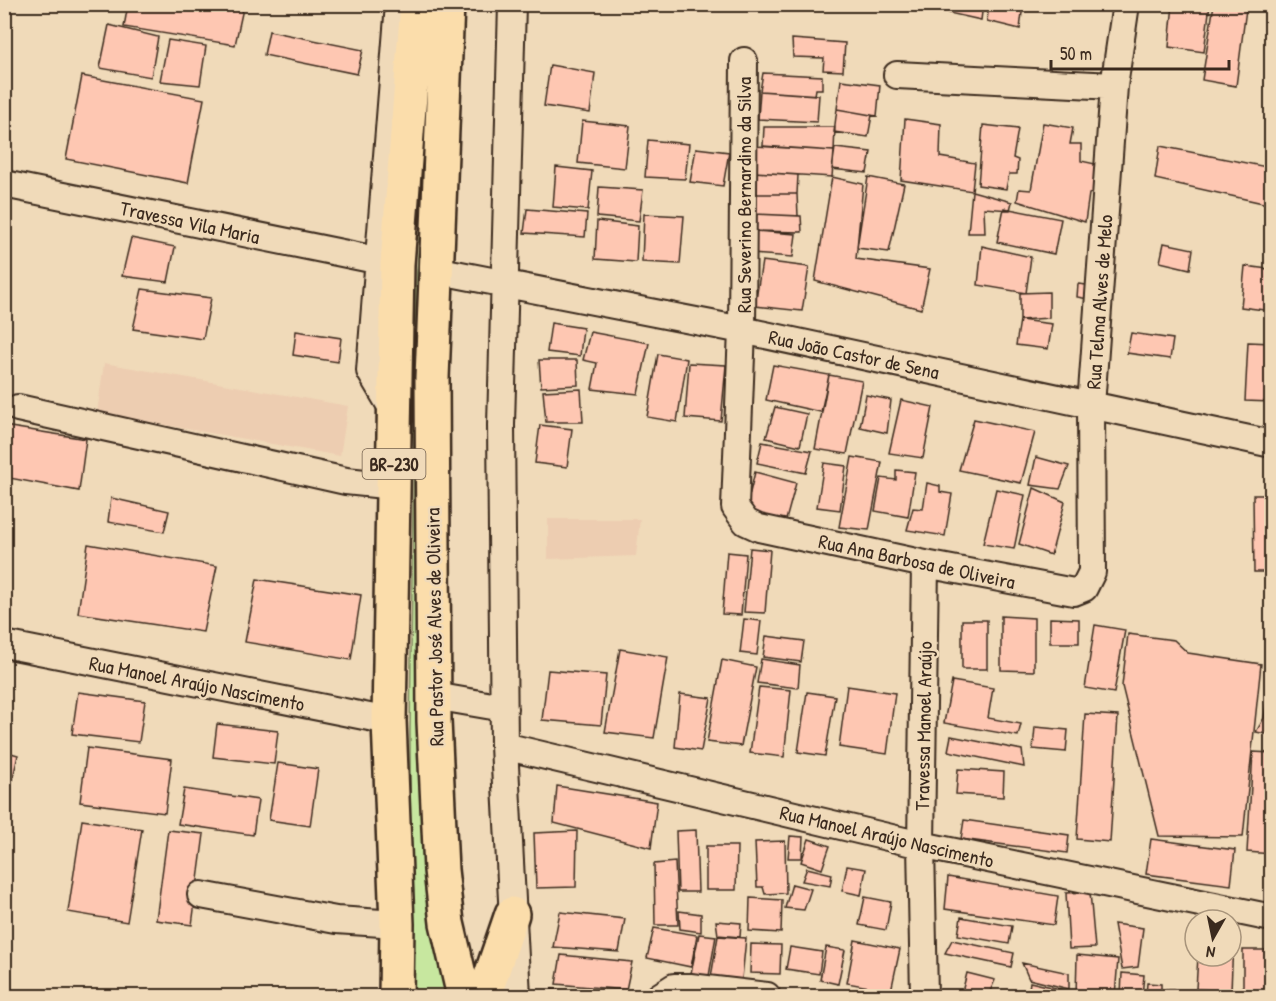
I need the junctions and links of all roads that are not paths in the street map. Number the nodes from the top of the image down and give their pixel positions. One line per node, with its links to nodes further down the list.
1 (399, 4): 10 (street)
2 (417, 4): 16 (highway, Rua Pastor José Alves de Oliveira / BR-230)
3 (447, 4): 11 (highway, Rua Pastor José Alves de Oliveira / BR-230)
4 (512, 4): 12 (street)
5 (1126, 4): 8 (street, Rua Telma Alves de Melo)
6 (744, 61): 13 (street, Rua Severino Bernardino da Silva)
7 (897, 75): 8 (street)
8 (1114, 86): 14 (street, Rua Telma Alves de Melo)
9 (4, 184): 10 (street, Travessa Vila Maria)
10 (376, 260): 16 (street)
11 (435, 270): 12 (street, Rua João Castor de Sena); 23 (highway, Rua Pastor José Alves de Oliveira / BR-230)
12 (505, 284): 13 (street, Rua João Castor de Sena); 24 (street)
13 (742, 330): 14 (street, Rua João Castor de Sena); 19 (street, Rua Severino Bernardino da Silva)
14 (1091, 406): 17 (street, Rua João Castor de Sena); 21 (street, Rua Telma Alves de Melo)
15 (18, 408): 18 (street)
16 (395, 413): 18 (highway, Rua Pastor José Alves de Oliveira / BR-230)
17 (1272, 444)
18 (394, 486): 25 (highway, Rua Pastor José Alves de Oliveira / BR-230)
19 (759, 528): 20 (street, Rua Ana Barbosa de Oliveira)
20 (925, 564): 21 (street, Rua Ana Barbosa de Oliveira); 27 (street, Travessa Manoel Araújo)
21 (1074, 592)
22 (4, 644): 25 (street, Rua Manoel Araújo Nascimento)
23 (434, 696): 24 (street); 34 (highway, Rua Pastor José Alves de Oliveira / BR-230)
24 (504, 708): 26 (street)
25 (389, 721): 31 (highway, Rua Pastor José Alves de Oliveira / BR-230)
26 (504, 746): 27 (street, Rua Manoel Araújo Nascimento); 29 (street)
27 (921, 845): 30 (street, Rua Manoel Araújo Nascimento); 38 (street, Travessa Manoel Araújo)
28 (201, 896): 31 (street)
29 (512, 914): 35 (highway); 36 (street)
30 (1272, 918)
31 (397, 924): 33 (highway, Rua Pastor José Alves de Oliveira / BR-230)
32 (667, 992): 37 (street)
33 (396, 996)
34 (464, 996)
35 (484, 996)
36 (518, 996)
37 (767, 996)
38 (924, 996)

